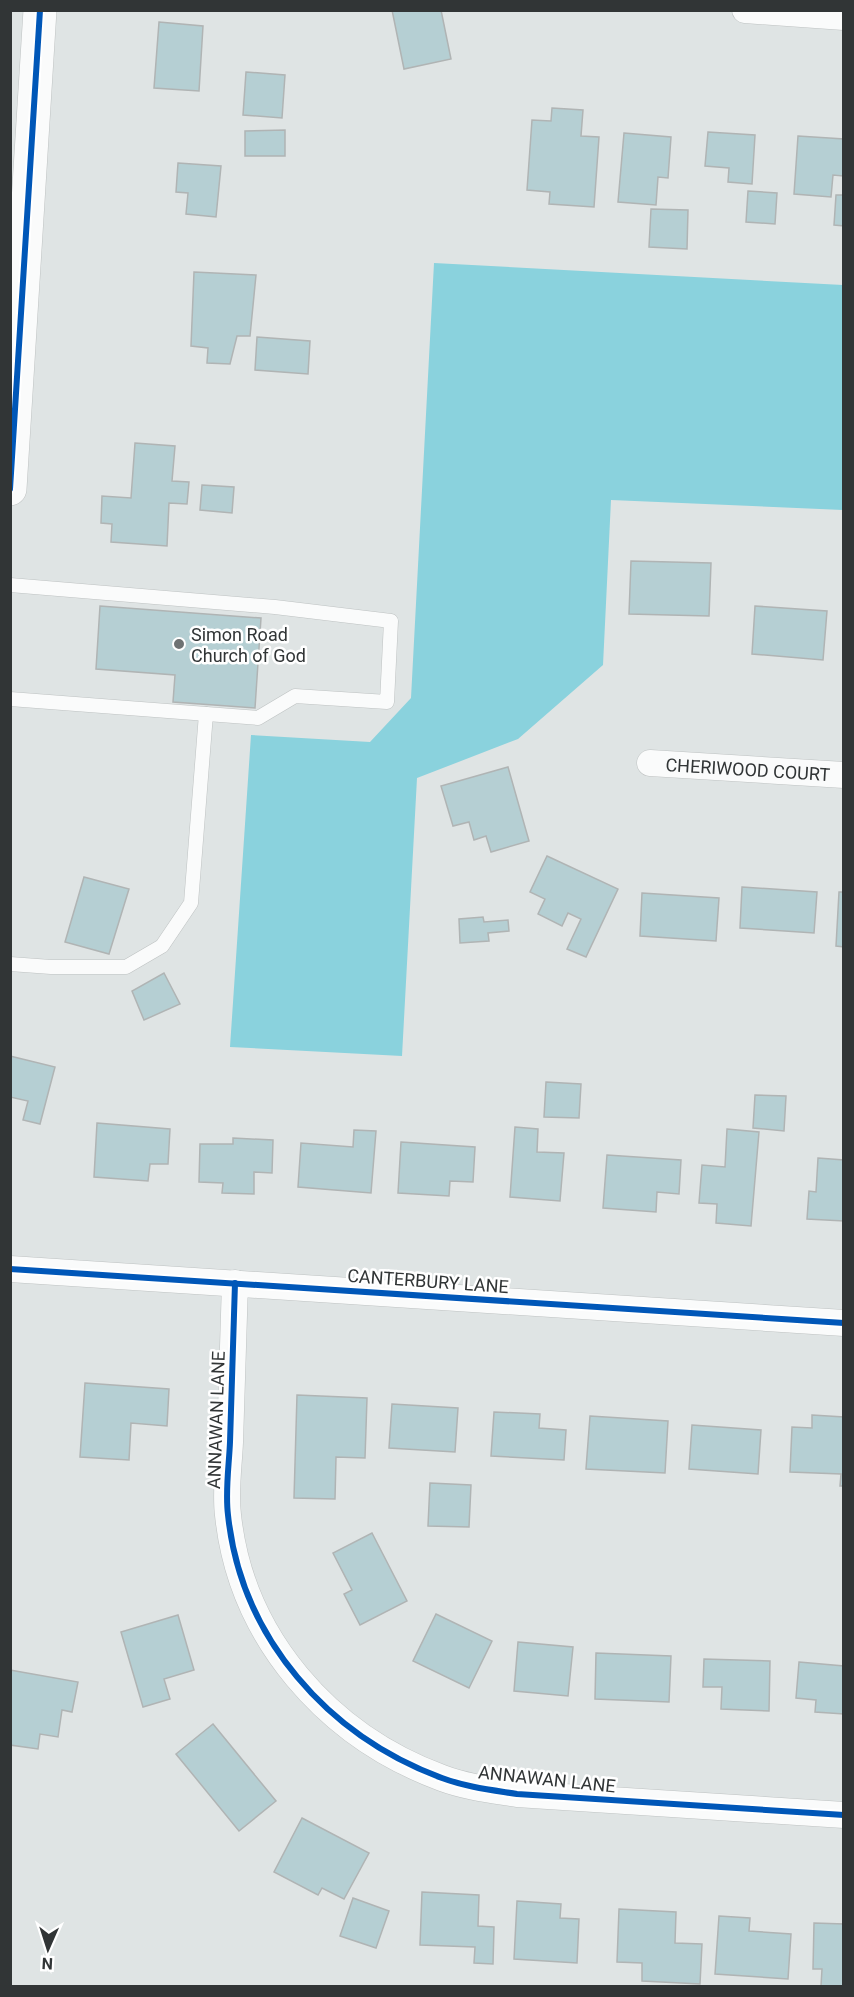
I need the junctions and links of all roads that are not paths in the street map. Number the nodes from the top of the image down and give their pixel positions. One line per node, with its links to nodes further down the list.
1 (40, 10): 4 (street)
2 (745, 10): 3 (street)
3 (843, 17)
4 (10, 489)
5 (10, 585): 7 (lane)
6 (10, 699): 7 (lane)
7 (206, 714): 10 (lane)
8 (650, 763): 9 (street, CHERIWOOD COURT)
9 (843, 775)
10 (10, 964)
11 (10, 1269): 12 (street, CANTERBURY LANE)
12 (235, 1283): 13 (street, CANTERBURY LANE); 14 (street, ANNAWAN LANE)
13 (843, 1323)
14 (843, 1815)

